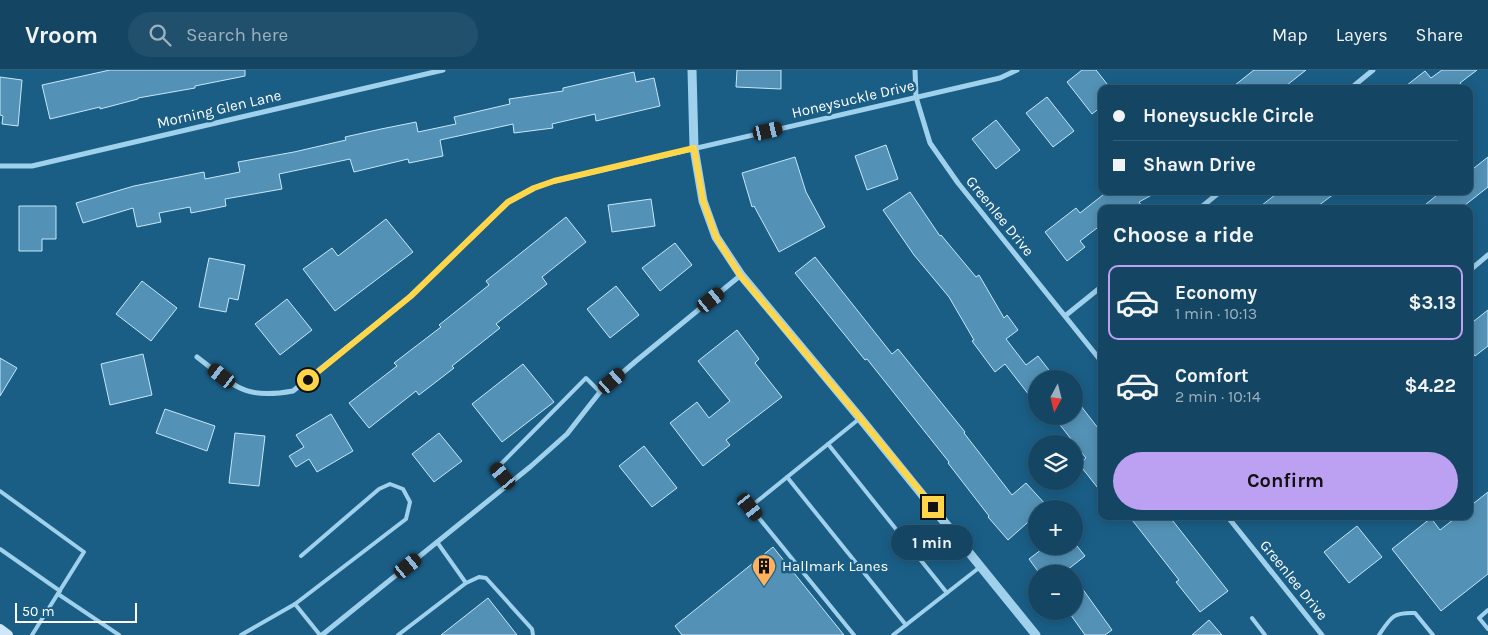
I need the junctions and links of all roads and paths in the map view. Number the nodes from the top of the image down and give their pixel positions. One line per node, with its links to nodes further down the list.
1 (443, 70): 9 (street, Morning Glen Lane)
2 (692, 70): 8 (street)
3 (915, 70): 7 (street, Greenlee Drive)
4 (1016, 70): 7 (street, Honeysuckle Drive)
5 (1373, 70): 6 (street)
6 (1355, 85)
7 (916, 98): 8 (street, Honeysuckle Drive); 16 (street, Greenlee Drive)
8 (694, 148): 14 (street); 17 (street, Honeysuckle Drive)
9 (0, 166)
10 (1216, 195): 11 (street)
11 (1204, 205)
12 (1488, 255): 13 (street)
13 (1473, 268)
14 (740, 275): 19 (street); 20 (street)
15 (1098, 289): 16 (street)
16 (1065, 316): 18 (street, Greenlee Drive)
17 (197, 357)
18 (1098, 357)
19 (600, 392): 23 (street); 23 (lane)
20 (860, 418): 21 (lane); 29 (street)
21 (828, 444): 22 (lane); 32 (lane)
22 (787, 477): 36 (lane); 46 (lane)
23 (510, 484): 26 (street)
24 (0, 491): 31 (lane)
25 (1230, 520): 50 (street, Greenlee Drive)
26 (437, 542): 30 (lane); 43 (street)
27 (0, 549): 31 (lane)
28 (301, 556): 33 (lane)
29 (981, 567): 32 (lane); 48 (street)
30 (466, 583): 44 (lane); 45 (lane)
31 (58, 593): 40 (lane); 41 (lane)
32 (946, 594): 36 (lane)
33 (295, 604): 42 (lane); 43 (lane)
34 (1488, 610): 38 (lane)
35 (1252, 618): 49 (lane)
36 (906, 625): 47 (lane)
37 (0, 629): 39 (main road)
38 (1488, 629)
39 (8, 635)
40 (32, 635)
41 (119, 635)
42 (241, 635)
43 (321, 635)
44 (398, 635)
45 (534, 635)
46 (854, 635)
47 (893, 635)
48 (1036, 635)
49 (1265, 635)
50 (1322, 635)
51 (1379, 635): 52 (lane)
52 (1433, 635)

